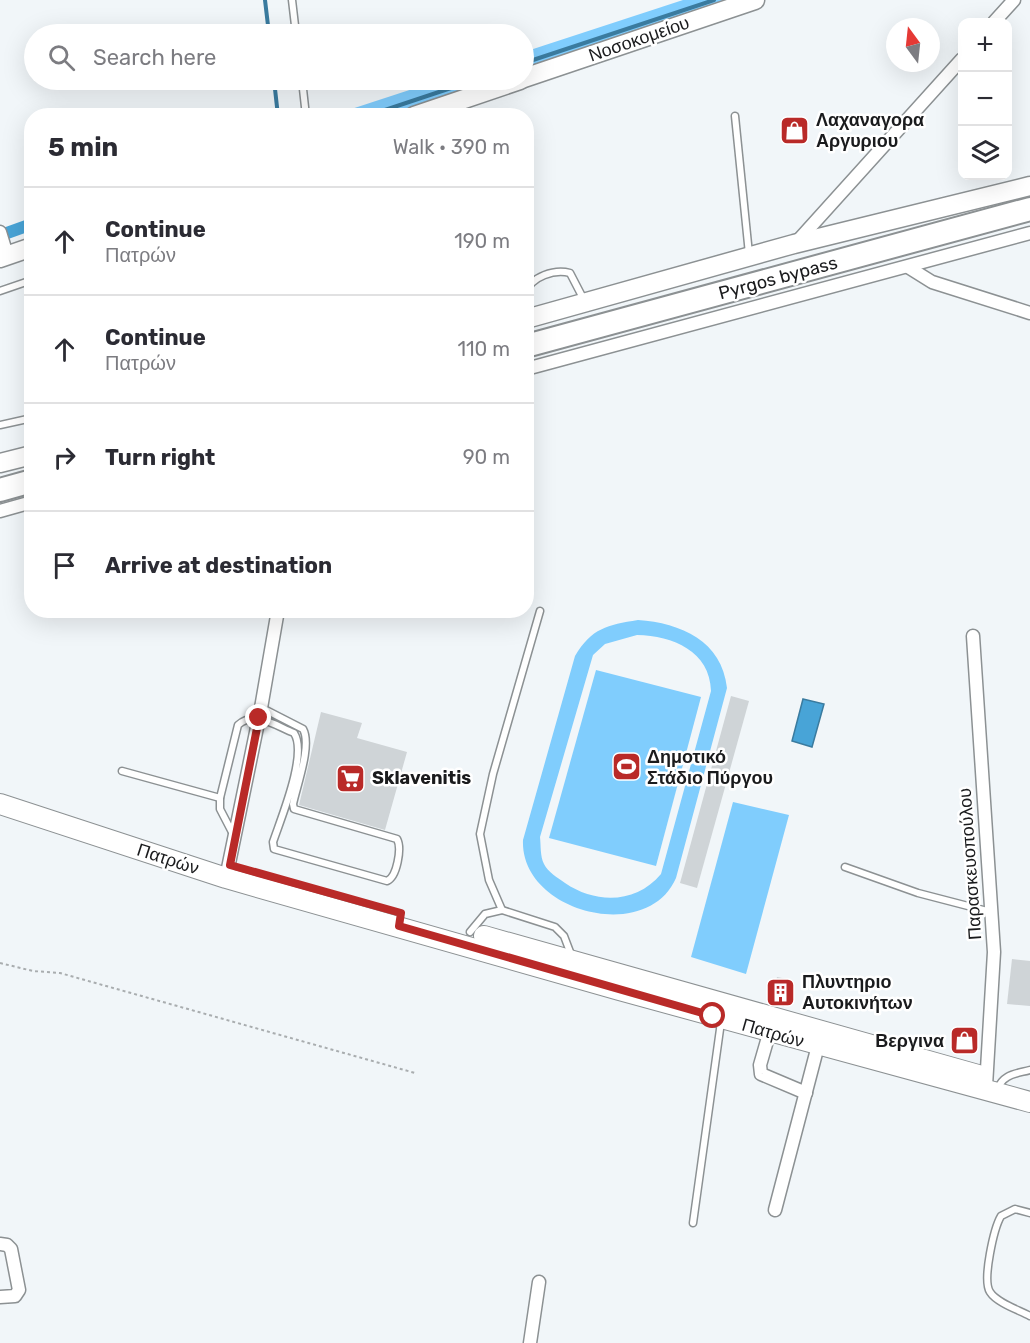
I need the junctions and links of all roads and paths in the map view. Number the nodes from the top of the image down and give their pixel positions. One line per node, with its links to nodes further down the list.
1 (292, 0): 5 (lane)
2 (755, 0): 7 (street, Νοσοκομείου)
3 (1014, 0): 4 (street)
4 (998, 18)
5 (295, 24)
6 (958, 64): 17 (street)
7 (534, 75)
8 (303, 90): 10 (lane)
9 (490, 90): 11 (street, Νοσοκομείου)
10 (305, 108)
11 (437, 108)
12 (735, 116): 20 (lane)
13 (1030, 186): 17 (street)
14 (1030, 209): 28 (highway, Pyrgos bypass)
15 (0, 232): 19 (street)
16 (1030, 233): 21 (street)
17 (794, 244): 20 (street)
18 (24, 250): 19 (street)
19 (4, 256)
20 (749, 257): 25 (street)
21 (908, 267): 26 (street); 29 (street)
22 (534, 281): 25 (lane)
23 (24, 283): 24 (lane)
24 (0, 291)
25 (585, 302): 27 (street)
26 (1030, 313)
27 (534, 317)
28 (534, 344)
29 (534, 367)
30 (24, 420): 31 (lane)
31 (0, 426)
32 (24, 456): 33 (street)
33 (0, 463)
34 (24, 483): 35 (highway)
35 (0, 490)
36 (24, 504): 37 (street)
37 (0, 511)
38 (540, 611): 49 (lane)
39 (277, 618): 41 (street)
40 (973, 636): 50 (street, Παρασκευοπούλου)
41 (260, 713): 41 (lane); 44 (lane); 46 (street)
42 (122, 771): 44 (lane)
43 (0, 791): 48 (main road, Πατρών)
44 (220, 798): 46 (lane)
45 (0, 804): 48 (main road, Πατρών)
46 (235, 838): 48 (street)
47 (845, 867): 50 (lane)
48 (228, 871): 51 (main road, Πατρών)
49 (502, 910): 52 (lane); 53 (lane)
50 (991, 912): 60 (street, Παρασκευοπούλου)
51 (400, 919): 52 (main road, Πατρών); 55 (main road, Πατρών)
52 (470, 932): 53 (main road, Πατρών)
53 (573, 961): 56 (main road, Πατρών)
54 (0, 963): 58 (path)
55 (722, 1018): 56 (main road, Πατρών); 65 (lane)
56 (772, 1024): 57 (main road, Πατρών); 61 (street)
57 (820, 1038): 60 (main road, Πατρών); 61 (street)
58 (415, 1073)
59 (1030, 1075): 60 (main road, Πατρών)
60 (992, 1085): 62 (main road, Πατρών)
61 (806, 1094): 63 (street)
62 (1030, 1102)
63 (775, 1210)
64 (1030, 1213): 69 (lane)
65 (693, 1223)
66 (0, 1244): 68 (street)
67 (539, 1282): 70 (street)
68 (0, 1297)
69 (1030, 1316)
70 (530, 1343)

